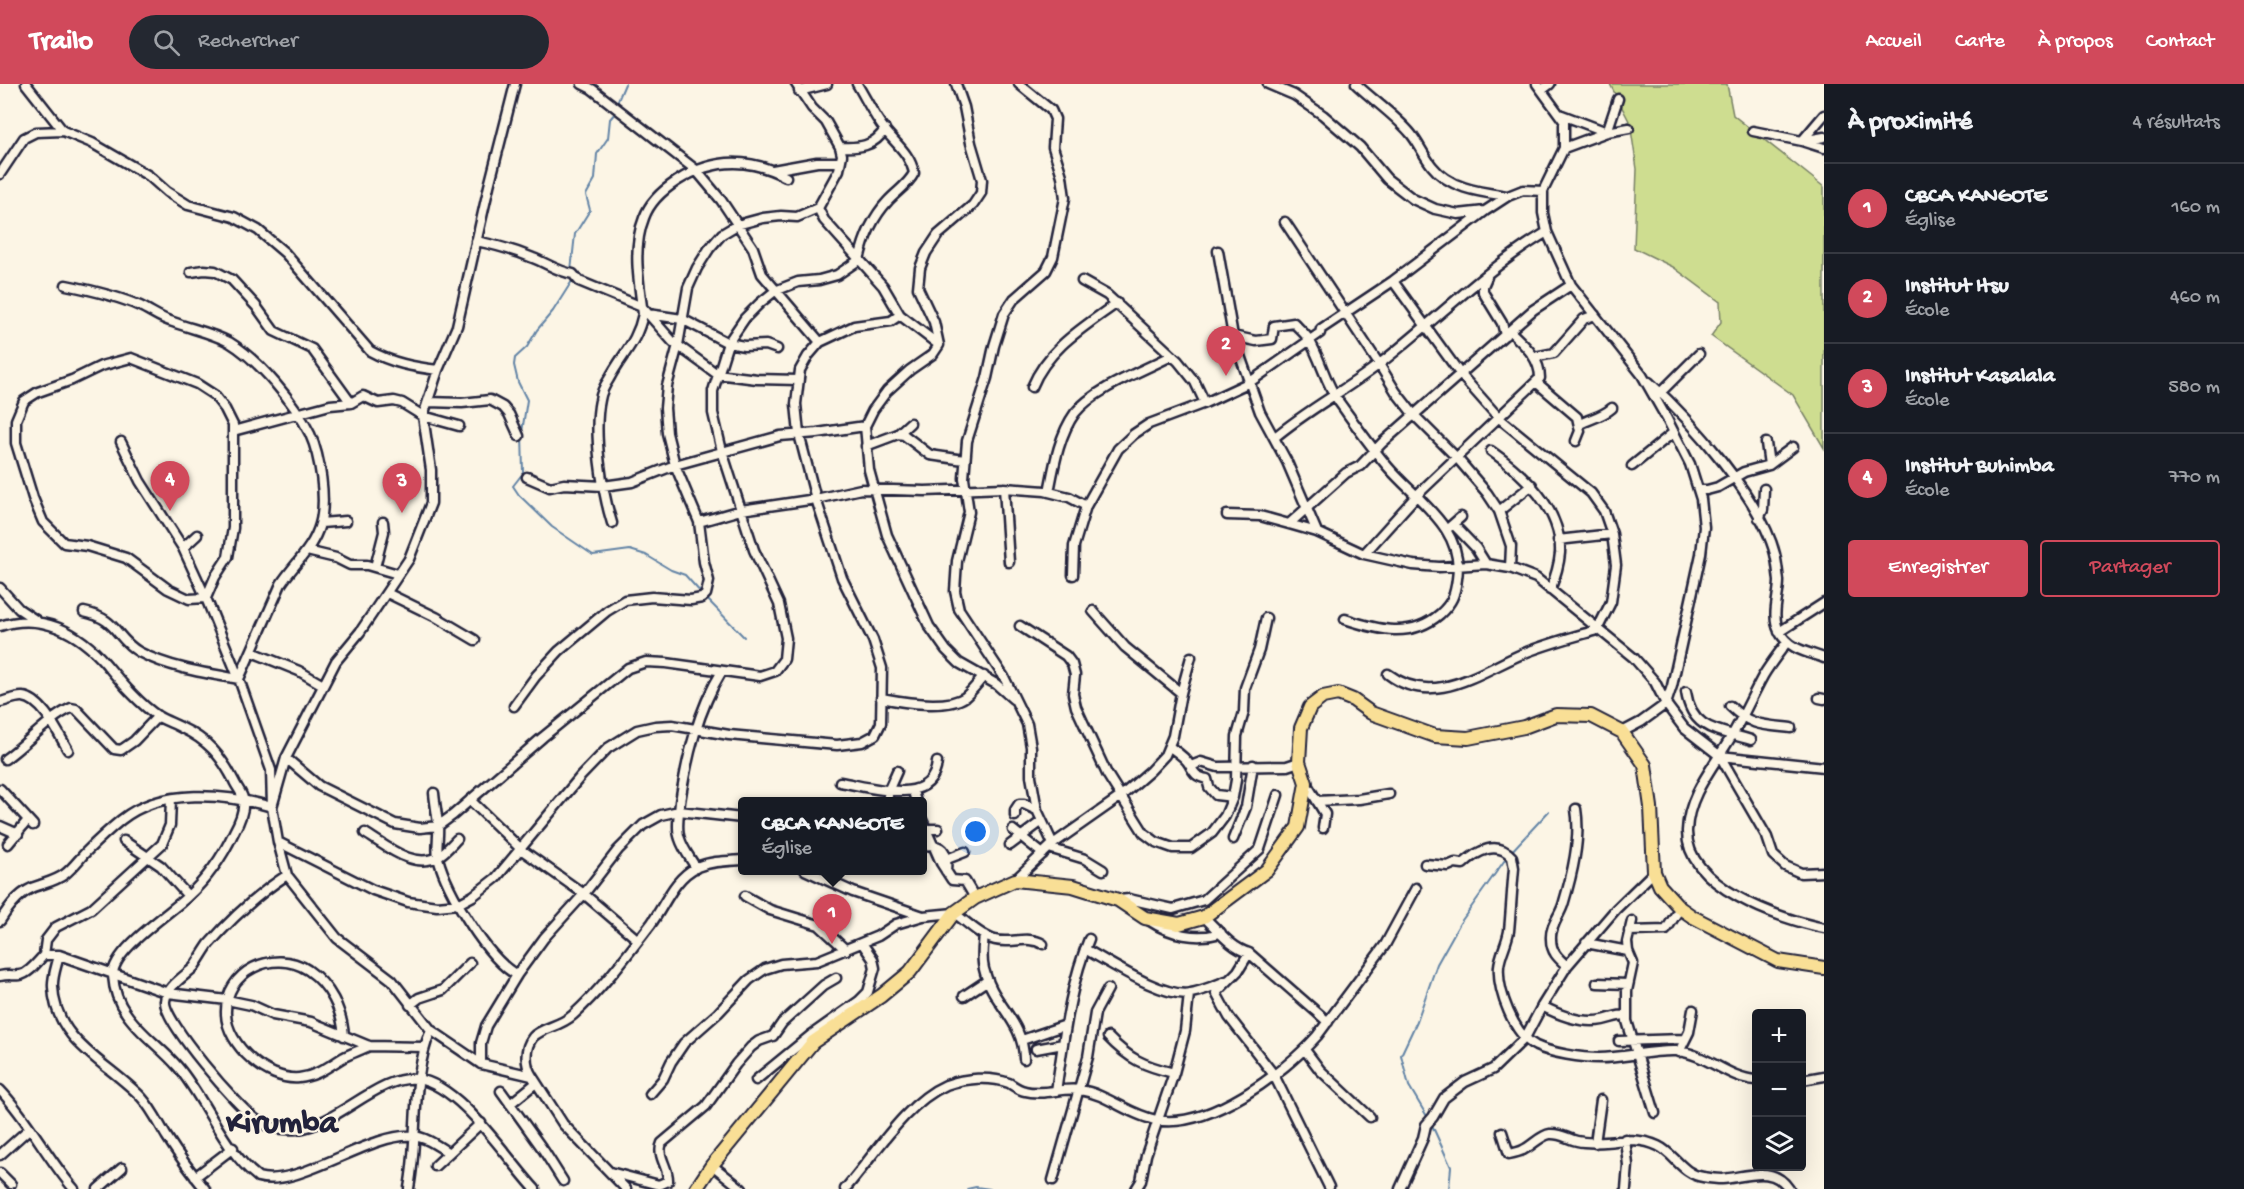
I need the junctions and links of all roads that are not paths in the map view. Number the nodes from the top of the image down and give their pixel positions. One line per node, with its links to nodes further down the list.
1 (26, 84): 18 (street)
2 (515, 84): 38 (street)
3 (582, 84): 27 (street)
4 (827, 84): 11 (street)
5 (857, 84): 17 (street)
6 (956, 84): 61 (street)
7 (1019, 84): 104 (street)
8 (1268, 84): 34 (street)
9 (1356, 84): 32 (street)
10 (1551, 84): 12 (street)
11 (798, 87): 23 (street)
12 (1540, 87): 14 (street)
13 (1618, 99): 20 (street)
14 (1562, 115): 20 (street); 24 (street)
15 (1824, 115): 22 (street)
16 (1629, 128): 20 (street)
17 (885, 129): 23 (street); 40 (street)
18 (63, 131): 29 (street); 67 (street)
19 (1753, 131): 22 (street)
20 (1607, 132): 24 (street)
21 (1824, 137): 22 (street)
22 (1802, 141): 25 (street)
23 (840, 147): 26 (street)
24 (1564, 148): 31 (street)
25 (1824, 148)
26 (840, 162): 28 (street); 33 (street)
27 (696, 170): 28 (street); 36 (street); 49 (street)
28 (772, 170): 30 (street)
29 (0, 174)
30 (786, 177)
31 (1543, 191): 32 (street); 37 (street)
32 (1508, 196): 34 (street)
33 (818, 208): 36 (street); 40 (street)
34 (1485, 211): 44 (street)
35 (1285, 222): 50 (street)
36 (737, 225): 47 (street); 53 (street)
37 (1547, 232): 42 (street); 46 (street)
38 (476, 241): 49 (street); 67 (street)
39 (1218, 251): 56 (street)
40 (859, 260): 47 (street); 51 (street)
41 (191, 272): 78 (street)
42 (1489, 273): 54 (street); 55 (street)
43 (1082, 281): 48 (street)
44 (1394, 281): 50 (street); 54 (street)
45 (66, 285): 81 (street)
46 (1571, 285): 52 (street); 55 (street)
47 (775, 291): 58 (street); 59 (street)
48 (1117, 303): 64 (street); 74 (street)
49 (645, 311): 53 (street); 60 (street); 111 (street)
50 (1345, 314): 57 (street); 66 (street)
51 (900, 315): 58 (street); 61 (street)
52 (1595, 315): 65 (street); 70 (street)
53 (682, 319): 59 (street); 60 (street)
54 (1427, 326): 66 (street); 69 (street)
55 (1507, 333): 65 (street); 69 (street)
56 (1233, 336): 57 (street); 72 (street)
57 (1309, 339): 72 (street); 76 (street)
58 (820, 342): 71 (street)
59 (728, 343): 62 (street); 68 (street)
60 (678, 345): 68 (street); 105 (street)
61 (939, 345): 88 (street)
62 (777, 349)
63 (1699, 354): 75 (street)
64 (1171, 356): 79 (street); 117 (street)
65 (1534, 357): 73 (street)
66 (1379, 364): 76 (street); 82 (street)
67 (438, 370): 77 (street)
68 (717, 374): 71 (street); 101 (street)
69 (1461, 375): 82 (street); 84 (street)
70 (1642, 375): 75 (street); 90 (street)
71 (798, 380): 91 (street)
72 (1250, 382): 79 (street); 94 (street)
73 (1536, 382): 84 (street); 86 (street)
74 (1032, 387)
75 (1661, 392): 109 (street)
76 (1334, 396): 94 (street); 100 (street)
77 (428, 402): 83 (street); 93 (street)
78 (351, 403): 81 (street); 83 (street)
79 (1205, 403): 120 (street)
80 (1612, 408): 86 (street)
81 (297, 414): 89 (street); 131 (street)
82 (1414, 415): 100 (street); 103 (street)
83 (423, 416): 87 (street); 147 (street)
84 (1499, 418): 103 (street); 136 (street)
85 (910, 423): 92 (street)
86 (1580, 424): 95 (street)
87 (459, 426)
88 (865, 426): 91 (street); 98 (street)
89 (233, 431): 152 (street); 152 (street)
90 (1674, 432): 107 (street); 116 (street)
91 (799, 434): 101 (street); 119 (street)
92 (898, 434): 98 (street); 104 (street)
93 (519, 436)
94 (1274, 438): 121 (street)
95 (1576, 441)
96 (121, 442): 139 (street)
97 (1766, 443): 106 (street)
98 (866, 446): 115 (street)
99 (1793, 447): 106 (street)
100 (1375, 450): 118 (street); 121 (street)
101 (722, 451): 105 (street); 122 (street)
102 (1491, 451): 110 (street)
103 (1457, 458): 118 (street); 123 (street)
104 (964, 460): 113 (street)
105 (675, 465): 111 (street); 129 (street)
106 (1769, 465): 109 (street)
107 (1632, 466)
108 (527, 477): 111 (street)
109 (1735, 479): 116 (street); 126 (street)
110 (1532, 485): 123 (street); 138 (street)
111 (603, 486): 130 (street)
112 (1004, 488): 113 (street); 117 (street); 142 (street)
113 (966, 489): 115 (street); 177 (street)
114 (1764, 489): 126 (street)
115 (876, 490): 119 (street); 170 (street)
116 (1699, 490): 178 (street)
117 (1049, 492): 120 (street)
118 (1418, 494): 134 (street); 141 (street)
119 (816, 499): 122 (street); 175 (street)
120 (1086, 506): 148 (street)
121 (1305, 508): 132 (street); 135 (street)
122 (741, 510): 129 (street); 168 (street)
123 (1499, 511): 146 (street)
124 (1227, 515): 132 (street)
125 (1461, 517): 133 (street)
126 (1759, 518): 162 (street)
127 (346, 521): 131 (street)
128 (383, 522): 145 (street)
129 (699, 522): 179 (street)
130 (612, 523)
131 (321, 524): 140 (street)
132 (1289, 524): 135 (street)
133 (1453, 524): 134 (street); 143 (street)
134 (1446, 530): 144 (street)
135 (1317, 532): 141 (street)
136 (1612, 534): 138 (street); 161 (street)
137 (197, 535): 139 (street)
138 (1558, 540): 150 (street)
139 (183, 548): 152 (street)
140 (307, 551): 145 (street); 165 (street)
141 (1364, 554): 144 (street)
142 (1008, 562)
143 (1486, 564): 144 (street); 146 (street)
144 (1459, 566): 157 (street)
145 (375, 567): 147 (street)
146 (1510, 568): 150 (street)
147 (398, 574): 151 (street)
148 (1073, 574)
149 (0, 588): 158 (street)
150 (1550, 590): 161 (street)
151 (387, 593): 163 (street); 172 (street)
152 (206, 598): 171 (street)
153 (1824, 603): 162 (street)
154 (1093, 611): 174 (street)
155 (84, 612): 171 (street)
156 (1266, 618): 196 (street)
157 (1345, 619)
158 (37, 621): 159 (street); 181 (street)
159 (0, 626)
160 (1020, 626): 211 (street)
161 (1598, 630): 169 (street); 178 (street)
162 (1779, 632): 164 (street)
163 (475, 640)
164 (1787, 642): 167 (street); 182 (street)
165 (252, 652): 171 (street); 172 (street)
166 (1191, 657): 174 (street)
167 (1824, 658)
168 (722, 671): 185 (street); 215 (street)
169 (1388, 674)
170 (984, 676): 175 (street); 177 (street)
171 (239, 679): 217 (street)
172 (323, 685): 192 (street)
173 (1686, 692): 187 (street)
174 (1181, 693): 189 (street)
175 (881, 698): 185 (street)
176 (0, 702): 183 (street)
177 (1017, 703): 219 (street)
178 (1666, 704): 186 (street); 191 (street)
179 (514, 706)
180 (1730, 706): 182 (street)
181 (158, 716): 183 (street); 214 (street)
182 (1742, 717): 184 (street); 187 (street)
183 (51, 720): 190 (street); 193 (street)
184 (1791, 728)
185 (696, 729): 220 (street); 243 (street)
186 (1622, 732): 195 (highway); 253 (highway)
187 (1733, 734): 188 (street); 191 (street)
188 (1751, 740)
189 (1170, 747): 198 (street); 211 (street)
190 (68, 750)
191 (1719, 756): 199 (street); 254 (street); 272 (street)
192 (286, 758): 217 (street); 225 (street)
193 (5, 759)
194 (937, 762): 205 (street)
195 (1299, 762): 197 (street); 202 (highway)
196 (1235, 765): 197 (street); 198 (street); 212 (street)
197 (1253, 765): 235 (street)
198 (1191, 766): 212 (street)
199 (1824, 767)
200 (897, 771): 204 (street)
201 (840, 782): 204 (street)
202 (1306, 783): 216 (street); 268 (highway)
203 (0, 789): 231 (street)
204 (889, 789): 205 (street); 209 (street)
205 (913, 791): 210 (street)
206 (434, 793): 225 (street)
207 (1389, 794): 216 (street)
208 (1278, 795): 263 (street)
209 (888, 797)
210 (915, 797)
211 (1120, 797): 212 (street); 242 (street)
212 (1233, 797)
213 (171, 799): 214 (street); 246 (street); 270 (street)
214 (243, 799): 217 (street); 260 (street)
215 (470, 800): 225 (street); 243 (street)
216 (1317, 801): 227 (street)
217 (272, 807): 237 (street)
218 (1576, 809): 288 (street)
219 (1037, 810): 221 (street); 223 (street)
220 (679, 811): 222 (street); 250 (street); 259 (street)
221 (1016, 816)
222 (738, 818)
223 (1042, 821): 233 (street); 242 (street)
224 (0, 826): 231 (street)
225 (438, 826): 245 (street)
226 (927, 827): 228 (street)
227 (1323, 828)
228 (938, 829)
229 (1013, 830): 233 (street)
230 (365, 833): 245 (street)
231 (18, 834): 238 (street)
232 (927, 834): 239 (street)
233 (1022, 836): 240 (street); 242 (street)
234 (457, 839): 245 (street)
235 (1233, 839)
236 (124, 841): 246 (street)
237 (278, 842): 255 (street); 264 (street)
238 (8, 844)
239 (932, 845): 241 (street); 247 (street); 252 (street)
240 (1010, 845)
241 (927, 846)
242 (1048, 849): 251 (street); 257 (street)
243 (522, 850): 259 (street); 264 (street)
244 (965, 852): 247 (street)
245 (438, 857): 264 (street)
246 (148, 858): 260 (street); 285 (street)
247 (947, 859): 252 (street)
248 (738, 860): 250 (street)
249 (1425, 864): 312 (street)
250 (696, 868): 277 (street)
251 (1102, 870)
252 (946, 871): 262 (street)
253 (1653, 872): 265 (highway); 279 (street)
254 (1824, 872)
255 (287, 875): 299 (street); 303 (street)
256 (815, 875): 267 (street)
257 (1015, 880): 262 (highway); 263 (highway)
258 (1416, 888): 307 (street)
259 (584, 894): 277 (street); 291 (street)
260 (188, 896): 290 (street)
261 (745, 896): 281 (street)
262 (975, 898): 266 (highway)
263 (1118, 900): 269 (highway)
264 (458, 904): 291 (street)
265 (1680, 908): 273 (street); 289 (highway)
266 (954, 913): 267 (street); 275 (street); 353 (highway)
267 (923, 916): 278 (street)
268 (1204, 917): 269 (highway); 274 (street)
269 (1145, 918): 274 (street)
270 (0, 921)
271 (1632, 921): 273 (street)
272 (1824, 928)
273 (1629, 931): 283 (street)
274 (1221, 933): 284 (street)
275 (984, 935): 280 (street); 294 (street)
276 (1089, 939): 282 (street)
277 (638, 940): 332 (street)
278 (862, 943): 281 (street); 333 (street)
279 (1586, 943): 283 (street); 288 (street)
280 (1043, 944)
281 (846, 950): 338 (street)
282 (1085, 950): 300 (street); 308 (street)
283 (1628, 951): 297 (street)
284 (1249, 953): 295 (street); 307 (street)
285 (44, 955): 286 (street); 292 (street)
286 (59, 955): 290 (street); 358 (street)
287 (470, 963): 303 (street)
288 (1567, 966): 304 (street)
289 (1824, 968)
290 (112, 972): 299 (street); 350 (street)
291 (517, 975): 325 (street)
292 (0, 976)
293 (836, 978): 356 (street)
294 (988, 980): 301 (street); 314 (street)
295 (1229, 980): 300 (street); 327 (street)
296 (1597, 983): 297 (street)
297 (1628, 984): 306 (street)
298 (1108, 989): 335 (street)
299 (168, 993): 302 (street); 329 (street)
300 (1189, 994): 326 (street)
301 (964, 996)
302 (227, 1000): 310 (street); 310 (street); 318 (street)
303 (410, 1005): 309 (street)
304 (1542, 1006): 306 (street); 312 (street)
305 (1694, 1010): 313 (street)
306 (1627, 1016): 315 (street)
307 (1328, 1022): 321 (street)
308 (1066, 1025): 314 (street); 317 (street)
309 (431, 1030): 319 (street); 325 (street)
310 (344, 1036): 318 (street)
311 (1107, 1037): 326 (street)
312 (1525, 1038): 323 (street); 374 (street)
313 (1684, 1039): 315 (street); 322 (street)
314 (1022, 1040): 324 (street)
315 (1633, 1040): 316 (street); 323 (street)
316 (1619, 1041)
317 (1063, 1044): 320 (street); 337 (street)
318 (369, 1046): 319 (street)
319 (424, 1047): 329 (street)
320 (1036, 1049)
321 (1305, 1050): 327 (street); 342 (street)
322 (1679, 1052): 323 (street); 330 (street)
323 (1637, 1055): 341 (street)
324 (1024, 1059)
325 (481, 1064): 332 (street)
326 (1174, 1073): 343 (street)
327 (1274, 1075): 343 (street); 363 (street)
328 (1824, 1076): 331 (street)
329 (418, 1079): 344 (street); 347 (street)
330 (1752, 1079)
331 (1806, 1079)
332 (534, 1080): 340 (street); 356 (street)
333 (756, 1080)
334 (0, 1090): 345 (street)
335 (1080, 1090): 337 (street); 343 (street); 359 (street)
336 (501, 1091): 340 (street)
337 (1056, 1091): 372 (street)
338 (650, 1094)
339 (1601, 1100): 349 (street)
340 (510, 1104): 360 (street)
341 (1655, 1113)
342 (1370, 1117)
343 (1158, 1121): 373 (street)
344 (481, 1123): 351 (street); 368 (street)
345 (30, 1128): 352 (street); 364 (street)
346 (1502, 1132): 349 (street)
347 (414, 1136): 351 (street); 362 (street); 367 (street)
348 (1625, 1139): 349 (street); 375 (street); 376 (street)
349 (1595, 1143)
350 (233, 1148): 358 (street); 362 (street)
351 (449, 1153): 354 (street)
352 (0, 1155)
353 (712, 1165): 370 (highway); 371 (street)
354 (435, 1166)
355 (122, 1168): 365 (street)
356 (609, 1172): 369 (street)
357 (0, 1173): 361 (street)
358 (195, 1177): 366 (street)
359 (1053, 1180)
360 (563, 1181)
361 (10, 1184)
362 (274, 1187)
363 (1329, 1187)
364 (74, 1189)
365 (98, 1189)
366 (205, 1189)
367 (408, 1189)
368 (535, 1189)
369 (626, 1189)
370 (696, 1189)
371 (742, 1189)
372 (845, 1189)
373 (1136, 1189)
374 (1400, 1189)
375 (1626, 1189)
376 (1789, 1189)

